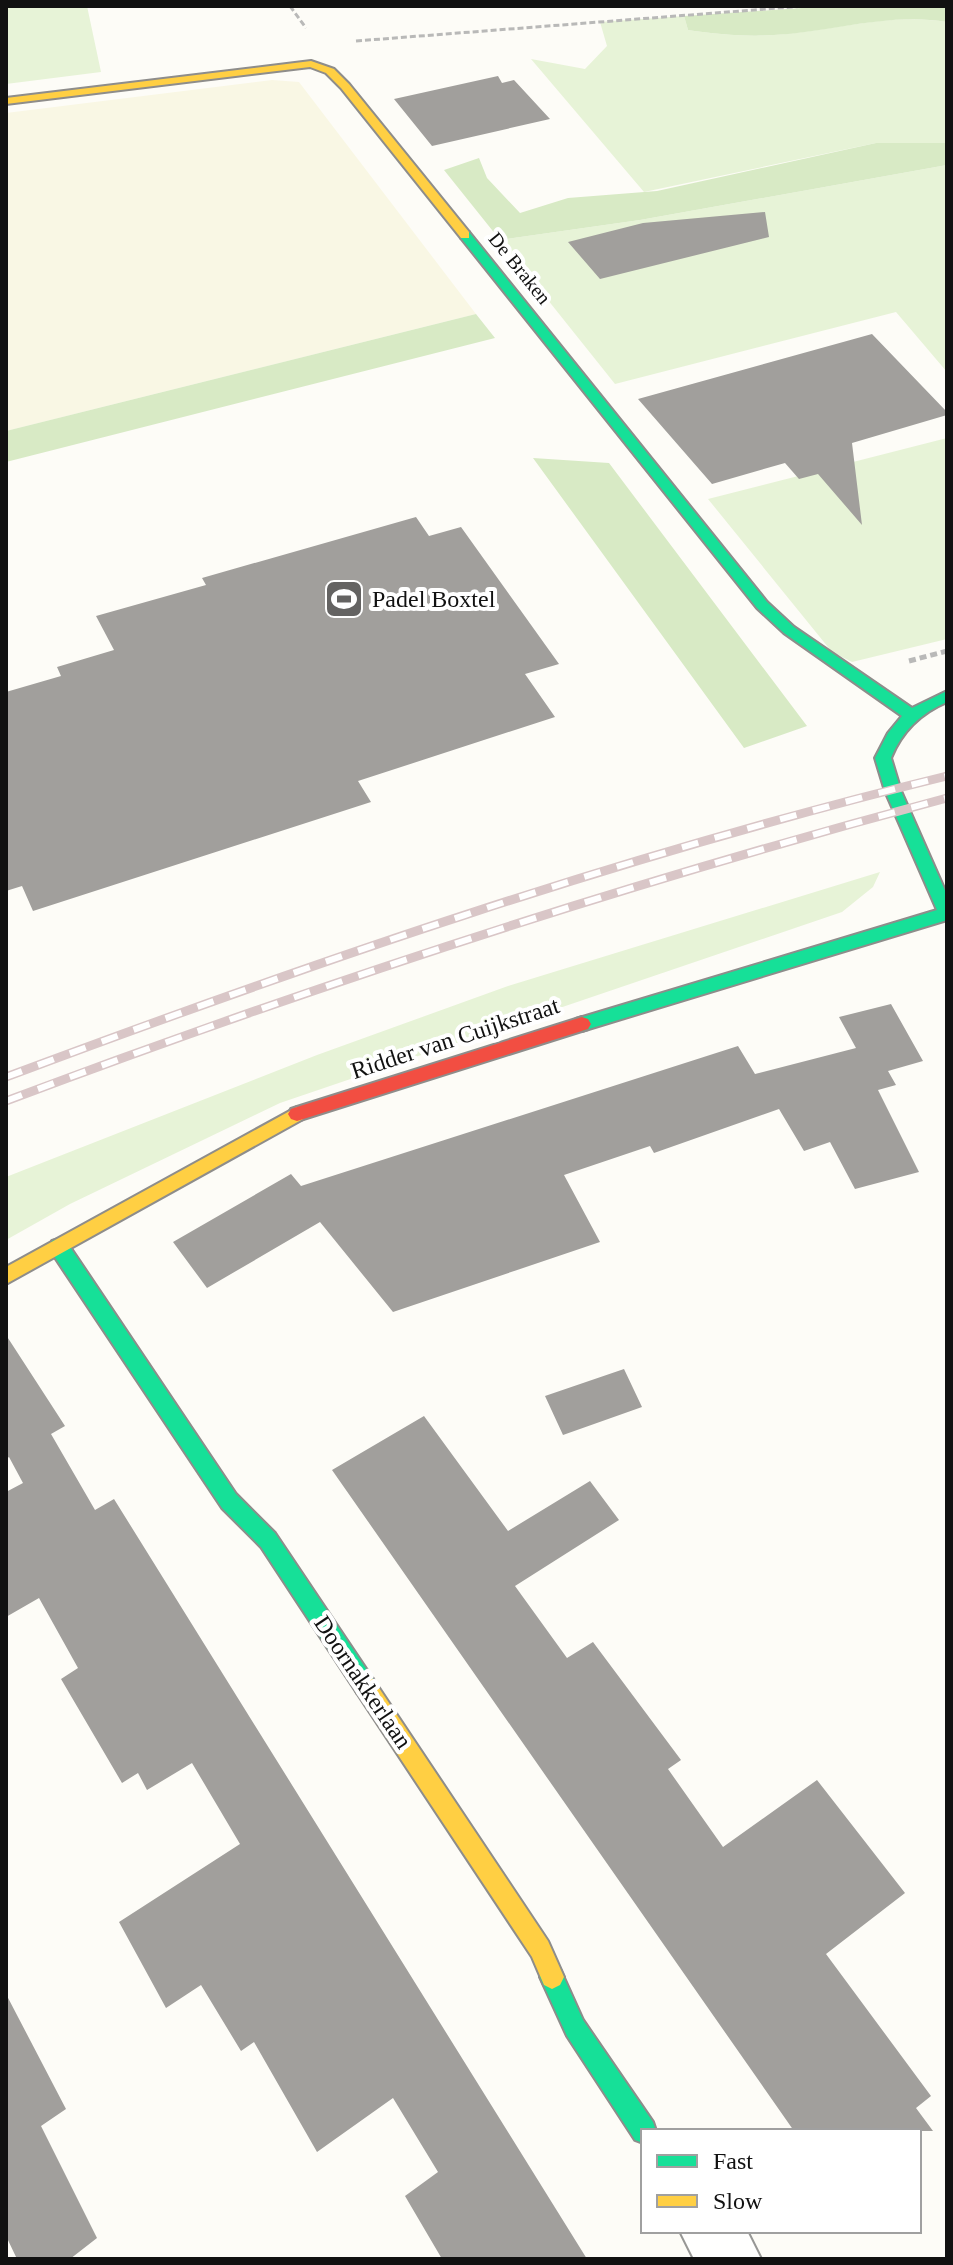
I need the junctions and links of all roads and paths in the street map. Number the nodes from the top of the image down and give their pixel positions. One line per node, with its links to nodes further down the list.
1 (805, 6): 2 (path)
2 (311, 64): 3 (street); 5 (street, De Braken)
3 (6, 101)
4 (947, 696): 5 (street)
5 (912, 715): 6 (street)
6 (947, 914): 7 (street, Ridder van Cuijkstraat)
7 (59, 1247): 8 (street, Ridder van Cuijkstraat); 9 (street, Doornakkerlaan)
8 (6, 1276)
9 (643, 2129)
10 (712, 2233): 11 (street)
11 (730, 2259)

